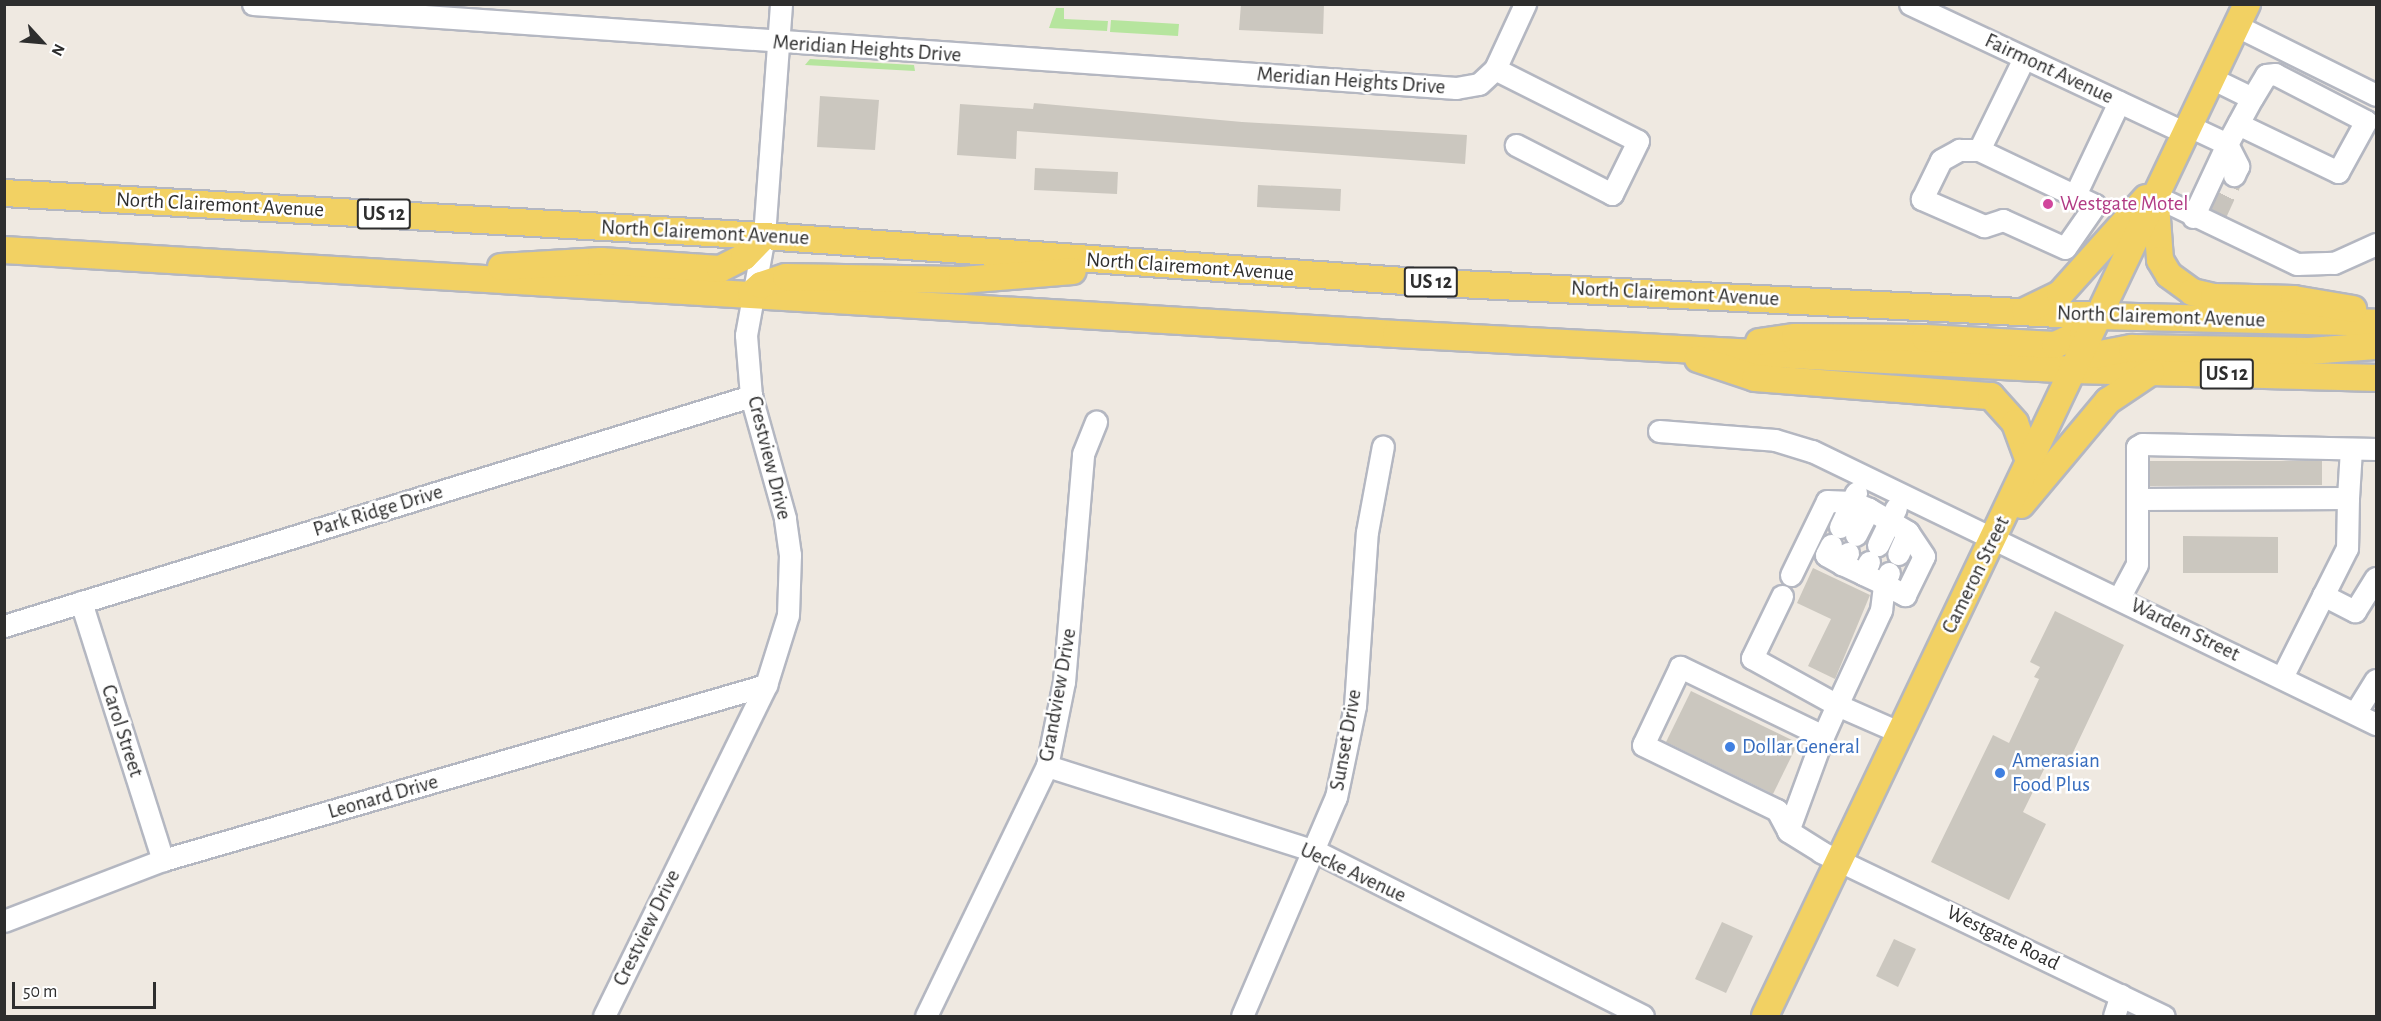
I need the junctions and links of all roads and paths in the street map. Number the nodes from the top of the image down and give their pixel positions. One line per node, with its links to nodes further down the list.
1 (253, 4): 5 (street, Meridian Heights Drive)
2 (781, 4): 7 (street, Crestview Drive)
3 (1525, 4): 9 (street)
4 (1910, 4): 8 (street, Fairmont Avenue)
5 (485, 12): 7 (street, Meridian Heights Drive)
6 (2242, 15): 10 (main road, Cameron Street); 11 (street)
7 (777, 43): 9 (street, Meridian Heights Drive); 25 (street, Crestview Drive)
8 (2024, 57): 13 (street, Fairmont Avenue); 18 (street)
9 (1487, 76): 17 (street)
10 (2213, 79): 12 (street); 15 (main road, Cameron Street)
11 (2376, 95)
12 (2252, 98): 14 (street); 14 (street)
13 (2119, 102): 15 (street, Fairmont Avenue); 22 (street)
14 (2238, 124): 16 (street)
15 (2189, 131): 16 (street, Fairmont Avenue); 19 (main road, Cameron Street)
16 (2227, 144): 20 (street); 24 (street)
17 (1516, 145)
18 (1979, 150): 22 (street); 22 (street)
19 (2172, 165): 23 (main road, Cameron Street); 31 (main road)
20 (2234, 175)
21 (4, 193): 25 (main road, North Clairemont Avenue / US 12)
22 (2074, 195)
23 (2157, 197): 24 (street); 32 (main road); 33 (main road, Cameron Street)
24 (2207, 218): 26 (street)
25 (764, 236): 28 (main road, North Clairemont Avenue / US 12); 29 (main road); 30 (street, Crestview Drive)
26 (2376, 244)
27 (4, 250): 29 (main road, US 12)
28 (1137, 264): 30 (main road); 31 (main road, North Clairemont Avenue / US 12)
29 (434, 275): 30 (main road, US 12)
30 (751, 294): 36 (main road, US 12); 41 (street, Crestview Drive)
31 (2022, 312): 33 (main road, North Clairemont Avenue / US 12)
32 (2376, 314)
33 (2099, 316): 34 (main road, North Clairemont Avenue / US 12); 37 (main road); 38 (main road, Cameron Street)
34 (2376, 322)
35 (2376, 346): 38 (main road)
36 (1666, 348): 37 (main road, US 12); 47 (main road)
37 (1702, 350): 38 (main road, US 12)
38 (2077, 370): 39 (main road, US 12); 47 (main road, Cameron Street)
39 (2151, 372): 40 (main road, US 12); 55 (main road)
40 (2376, 378)
41 (751, 396): 65 (street, Park Ridge Drive); 69 (street, Crestview Drive)
42 (1096, 421): 75 (street, Grandview Drive)
43 (1659, 431): 48 (street, Warden Street)
44 (1383, 446): 77 (street, Sunset Drive)
45 (2351, 449): 46 (street); 50 (street); 51 (street)
46 (2376, 449)
47 (2030, 464): 55 (main road, Cameron Street)
48 (1862, 475): 49 (street, Warden Street); 52 (street)
49 (1902, 495): 53 (street); 55 (street, Warden Street)
50 (2348, 498): 51 (street); 62 (street)
51 (2137, 499): 64 (street)
52 (1861, 506): 53 (street); 56 (street); 57 (street)
53 (1891, 519): 54 (street); 58 (street)
54 (1908, 532): 59 (street); 59 (street)
55 (1994, 537): 64 (street, Warden Street); 73 (main road, Cameron Street)
56 (1805, 545): 57 (street); 60 (street)
57 (1840, 546): 58 (street)
58 (1870, 560): 59 (street)
59 (1890, 570): 70 (street)
60 (1791, 575)
61 (2376, 578): 62 (street)
62 (2323, 595): 67 (street)
63 (1782, 596): 70 (street)
64 (2119, 598): 67 (street, Warden Street)
65 (81, 603): 66 (street, Park Ridge Drive); 79 (street, Carol Street)
66 (4, 627)
67 (2282, 677): 71 (street, Warden Street)
68 (2376, 680): 71 (street)
69 (766, 685): 79 (street, Leonard Drive); 82 (street, Crestview Drive)
70 (1837, 705): 73 (street); 74 (street)
71 (2355, 713): 72 (street, Warden Street)
72 (2376, 724)
73 (1901, 733): 78 (main road, Cameron Street)
74 (1823, 736): 76 (street); 76 (street)
75 (1047, 766): 77 (street, Uecke Avenue); 83 (street, Grandview Drive)
76 (1788, 831): 78 (street, Westgate Road)
77 (1315, 851): 84 (street, Sunset Drive); 85 (street, Uecke Avenue)
78 (1841, 859): 81 (street, Westgate Road); 86 (main road, Cameron Street)
79 (163, 860): 80 (street, Leonard Drive)
80 (4, 921)
81 (2121, 995): 87 (street); 88 (street, Westgate Road)
82 (604, 1017)
83 (926, 1017)
84 (1242, 1017)
85 (1643, 1017)
86 (1765, 1017)
87 (2114, 1017)
88 (2164, 1017)

